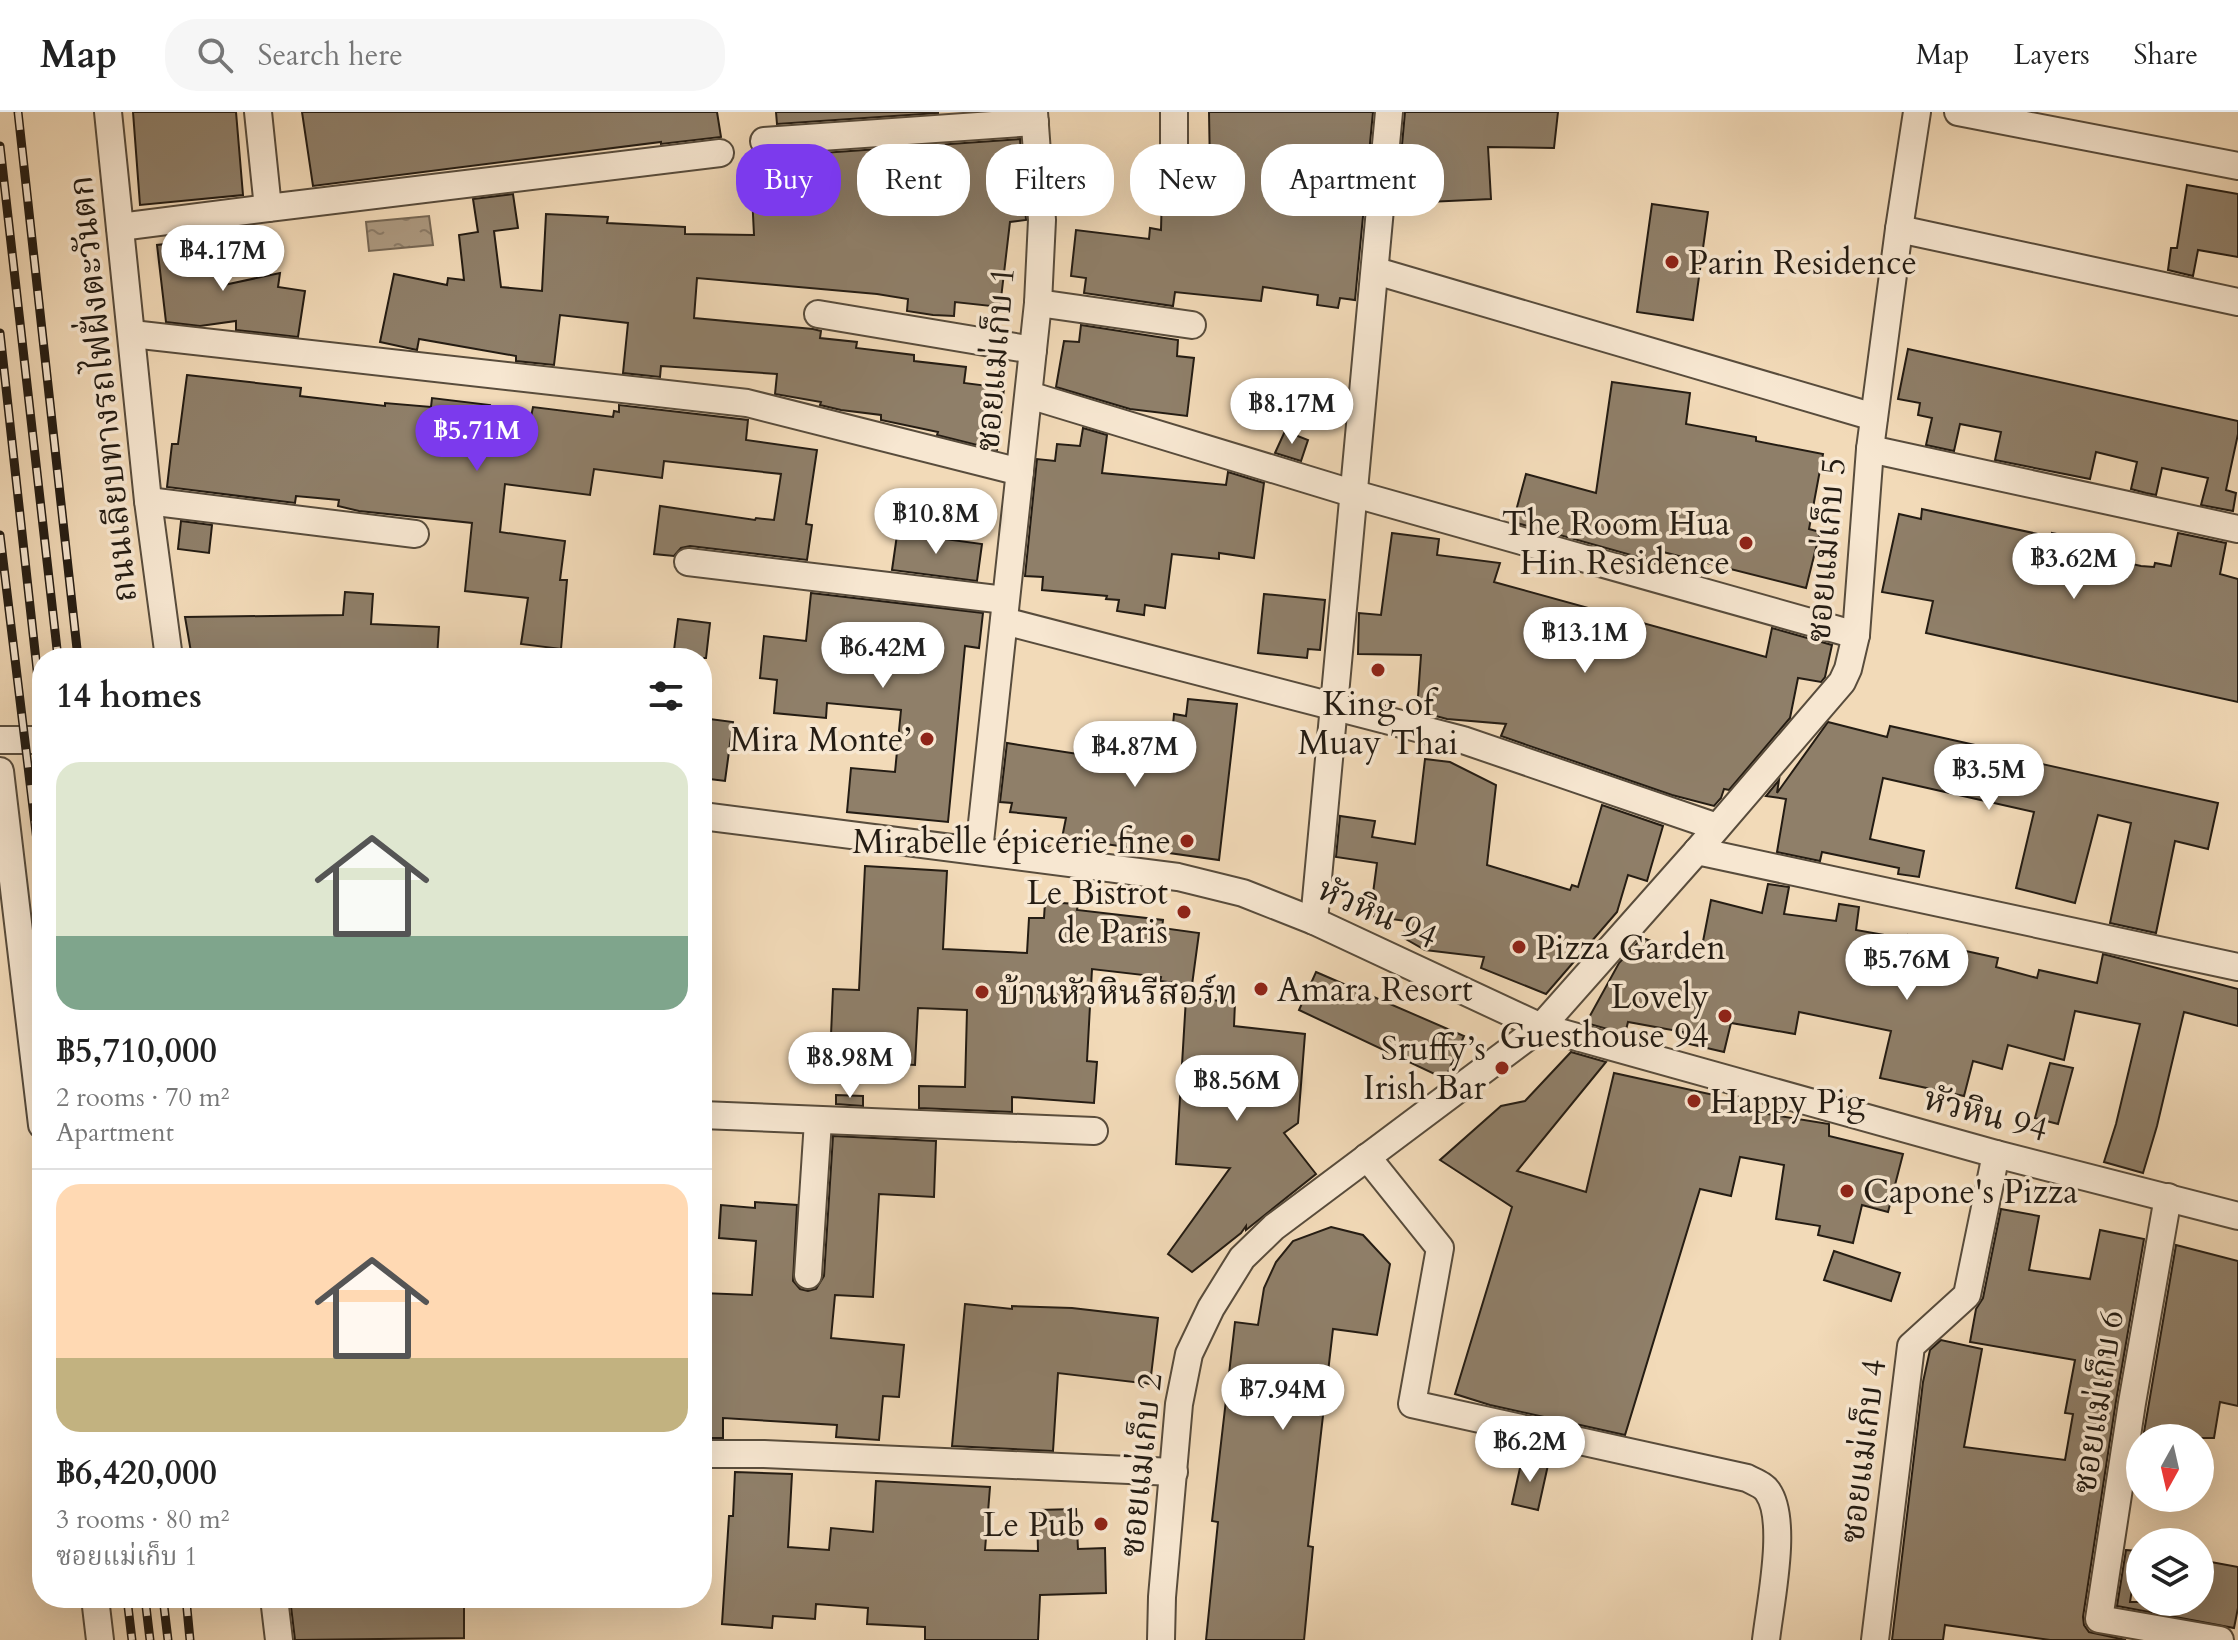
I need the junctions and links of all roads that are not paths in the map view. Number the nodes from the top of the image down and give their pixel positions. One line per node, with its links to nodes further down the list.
1 (108, 112): 13 (street, ถนนเลียบทางรถไฟฝั่งตะวันตก)
2 (258, 112): 12 (street)
3 (1174, 112): 9 (street)
4 (1389, 112): 15 (street)
5 (1917, 112): 14 (street, ซอยแม่เก็บ 5)
6 (1958, 112): 11 (street)
7 (1035, 117): 8 (street); 17 (street, ซอยแม่เก็บ 1)
8 (764, 141)
9 (1174, 144)
10 (720, 153): 12 (street)
11 (2238, 166)
12 (268, 208): 13 (street)
13 (120, 227): 20 (street, ถนนเลียบทางรถไฟฝั่งตะวันตก)
14 (1899, 229): 16 (street); 23 (street, ซอยแม่เก็บ 5)
15 (1376, 271): 23 (street); 26 (street)
16 (2238, 302)
17 (1038, 303): 19 (street); 21 (street, ซอยแม่เก็บ 1)
18 (818, 314): 21 (street)
19 (1192, 325)
20 (132, 334): 25 (street); 27 (street, ถนนเลียบทางรถไฟฝั่งตะวันตก)
21 (1033, 350): 22 (street, ซอยแม่เก็บ 1)
22 (1029, 395): 25 (street, ซอยแม่เก็บ 1); 26 (street)
23 (1874, 417): 24 (street, ซอยแม่เก็บ 5)
24 (1870, 449): 28 (street); 32 (street, ซอยแม่เก็บ 5)
25 (1020, 472): 31 (street, ซอยแม่เก็บ 1)
26 (1355, 494): 32 (street); 34 (street)
27 (148, 501): 29 (street); 33 (street, ถนนเลียบทางรถไฟฝั่งตะวันตก)
28 (2238, 529)
29 (415, 534)
30 (688, 562): 31 (street)
31 (1005, 610): 34 (street); 40 (street, ซอยแม่เก็บ 1)
32 (1856, 635): 39 (street, ซอยแม่เก็บ 5)
33 (168, 648)
34 (1334, 707): 39 (street); 42 (street)
35 (0, 740): 36 (street)
36 (32, 740)
37 (0, 771): 45 (street)
38 (712, 817): 40 (street, หัวหิน 94)
39 (1717, 827): 41 (street, ซอยแม่เก็บ 5)
40 (979, 851): 42 (street, หัวหิน 94)
41 (1697, 851): 43 (street); 44 (street, ซอยแม่เก็บ 5)
42 (1314, 921): 44 (street, หัวหิน 94)
43 (2238, 967)
44 (1541, 1027): 49 (street, หัวหิน 94); 50 (street, ซอยแม่เก็บ 2)
45 (32, 1041)
46 (712, 1116): 47 (street)
47 (818, 1121): 48 (street); 53 (street)
48 (1094, 1131)
49 (1996, 1154): 51 (street, หัวหิน 94); 62 (street, ซอยแม่เก็บ 4)
50 (1367, 1157): 55 (street, ซอยแม่เก็บ 2); 61 (street)
51 (2168, 1197): 52 (street, หัวหิน 94); 63 (street, ซอยแม่เก็บ 6)
52 (2238, 1216)
53 (808, 1275)
54 (712, 1454): 55 (street)
55 (1174, 1472): 60 (street, ซอยแม่เก็บ 2)
56 (96, 1608): 58 (street)
57 (275, 1608): 59 (street)
58 (100, 1640)
59 (279, 1640)
60 (1161, 1640)
61 (1766, 1640)
62 (1875, 1640)
63 (2220, 1640)

